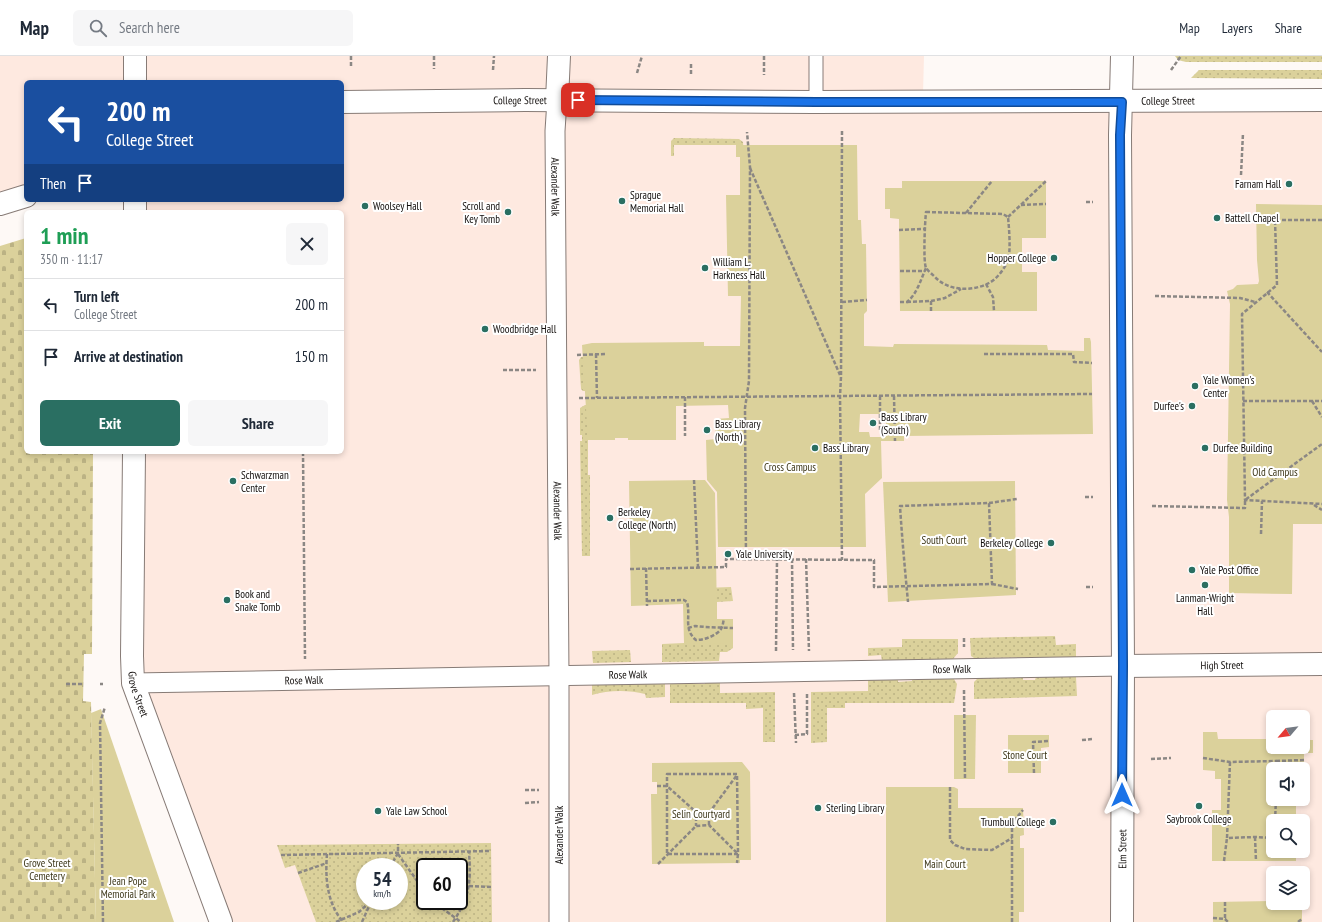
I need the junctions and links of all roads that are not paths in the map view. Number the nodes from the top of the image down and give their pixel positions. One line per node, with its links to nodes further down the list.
1 (135, 56): 5 (main road)
2 (559, 56): 6 (main road)
3 (816, 56): 9 (lane)
4 (1122, 56): 10 (main road, Elm Street)
5 (135, 80)
6 (557, 100): 8 (main road, College Street); 9 (main road, College Street); 16 (street, Alexander Walk)
7 (1322, 100): 10 (main road, College Street)
8 (344, 102)
9 (816, 102): 10 (main road, College Street)
10 (1122, 102): 15 (main road, Elm Street)
11 (24, 197): 12 (main road)
12 (0, 204)
13 (134, 454): 17 (main road, Grove Street)
14 (1322, 664): 15 (main road, High Street)
15 (1123, 666): 16 (street, Rose Walk); 20 (main road, Elm Street)
16 (559, 676): 17 (street, Rose Walk); 19 (street, Alexander Walk)
17 (134, 682): 18 (main road, Grove Street)
18 (221, 922)
19 (559, 922)
20 (1122, 922)

